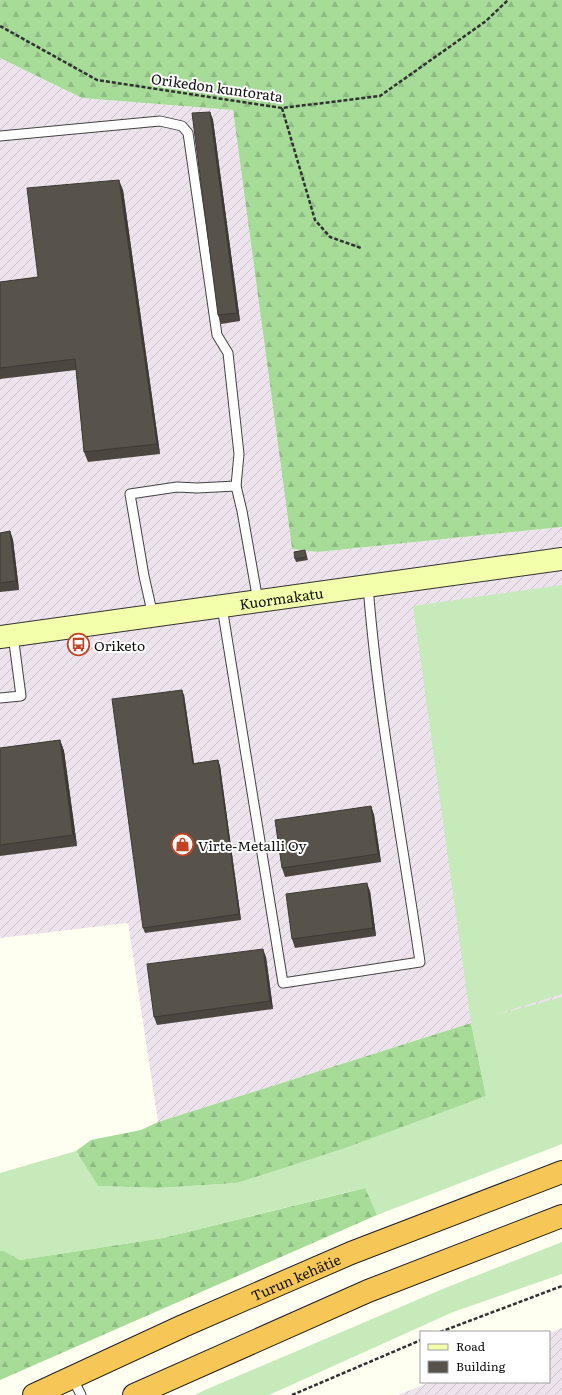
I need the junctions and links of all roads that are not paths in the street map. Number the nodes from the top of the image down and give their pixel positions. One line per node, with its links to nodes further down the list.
1 (0, 136): 2 (lane)
2 (236, 486): 5 (lane); 7 (lane)
3 (562, 559): 4 (street, Kuormakatu)
4 (368, 586): 5 (street, Kuormakatu); 6 (lane)
5 (258, 602): 6 (street, Kuormakatu)
6 (222, 607): 7 (street, Kuormakatu)
7 (153, 616): 8 (street, Kuormakatu)
8 (7, 636): 9 (lane)
9 (0, 698)
10 (562, 1172): 12 (highway, Turun kehätie)
11 (562, 1216): 14 (highway)
12 (77, 1386): 13 (highway, Turun kehätie)
13 (34, 1395)
14 (134, 1395)

